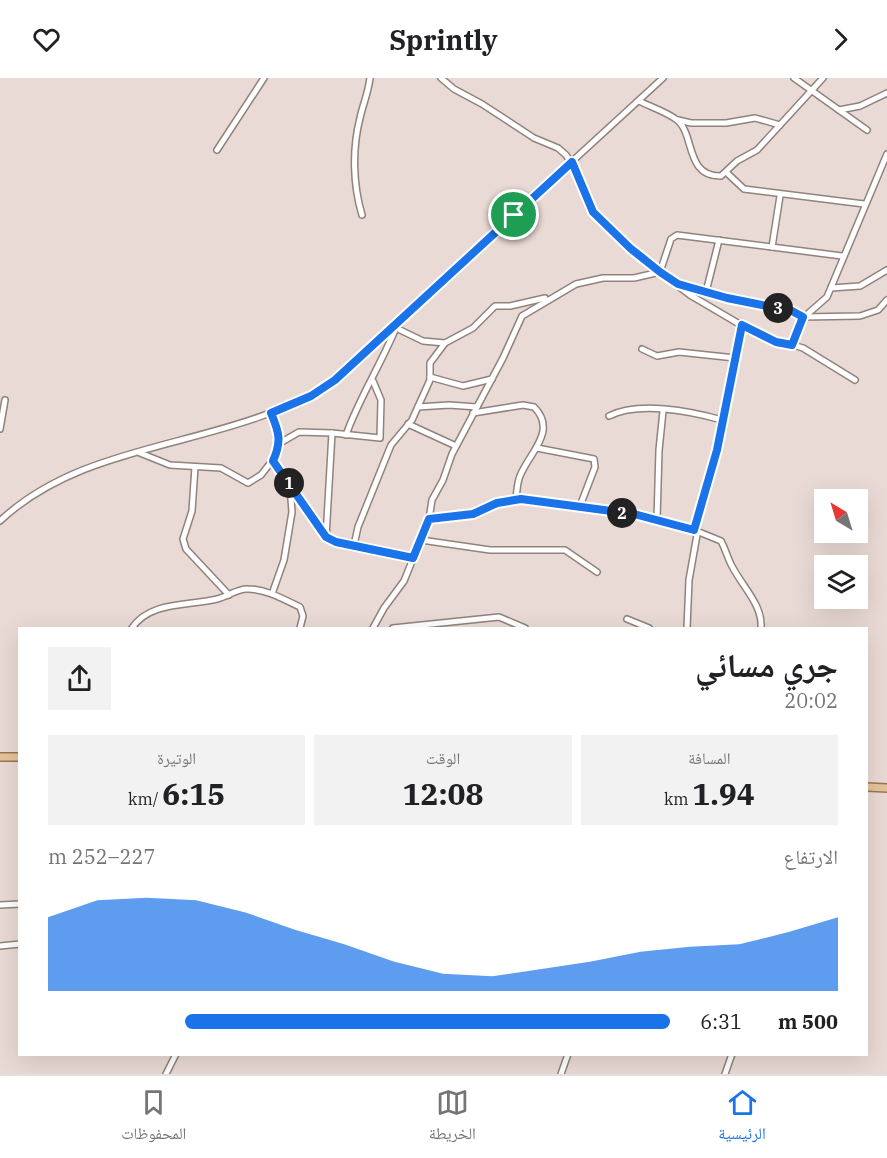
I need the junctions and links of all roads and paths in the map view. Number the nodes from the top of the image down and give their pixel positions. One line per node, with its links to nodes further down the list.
1 (264, 78): 14 (street)
2 (370, 78): 20 (street)
3 (441, 78): 16 (street)
4 (663, 78): 9 (street)
5 (794, 78): 7 (street)
6 (824, 78): 7 (street)
7 (812, 92): 10 (street); 12 (street)
8 (887, 93): 10 (street)
9 (639, 101): 11 (street); 16 (street)
10 (839, 110): 13 (street)
11 (676, 119): 12 (street); 17 (street)
12 (780, 125): 17 (street)
13 (867, 130)
14 (217, 150)
15 (887, 154): 19 (street)
16 (572, 162): 25 (street); 32 (street)
17 (727, 172): 18 (street)
18 (780, 196): 19 (street); 22 (street)
19 (864, 204): 23 (street)
20 (362, 215)
21 (719, 240): 22 (street); 25 (street); 28 (street)
22 (772, 247): 23 (street)
23 (842, 256): 27 (street)
24 (887, 270): 27 (street)
25 (660, 272): 26 (street); 29 (street)
26 (678, 284): 28 (street); 33 (street)
27 (831, 288): 31 (street)
28 (706, 292): 31 (street)
29 (548, 298): 35 (street); 40 (street)
30 (887, 300): 31 (street)
31 (803, 317): 36 (street)
32 (399, 320): 34 (street); 47 (street)
33 (742, 325): 36 (street); 38 (street)
34 (396, 328): 35 (street); 42 (street)
35 (445, 342): 39 (street)
36 (792, 345): 41 (street)
37 (642, 350): 38 (street)
38 (735, 358): 49 (street)
39 (430, 377): 40 (street); 44 (street)
40 (493, 379): 45 (street)
41 (855, 380)
42 (373, 381): 53 (street); 54 (street)
43 (5, 400): 51 (street)
44 (418, 407): 45 (street); 50 (street)
45 (475, 410): 57 (street); 58 (street)
46 (663, 411): 48 (street); 49 (street); 66 (street)
47 (271, 413): 55 (street); 59 (street)
48 (609, 416)
49 (722, 420): 68 (street)
50 (408, 424): 56 (street); 57 (street)
51 (0, 429)
52 (332, 433): 53 (street); 55 (street); 69 (street)
53 (346, 435): 54 (street)
54 (380, 438): 56 (street)
55 (280, 443): 60 (street)
56 (391, 445): 71 (street)
57 (456, 446): 65 (street)
58 (537, 448): 63 (street); 64 (street)
59 (140, 453): 61 (street); 67 (street)
60 (273, 461): 61 (street); 62 (street)
61 (195, 467): 75 (street)
62 (290, 486): 69 (street); 74 (street)
63 (516, 499): 64 (street); 65 (street)
64 (580, 506): 66 (street)
65 (429, 519): 70 (street)
66 (657, 520): 68 (street)
67 (0, 521)
68 (694, 530): 83 (street); 84 (street)
69 (326, 537): 71 (street)
70 (421, 540): 72 (street); 73 (street)
71 (354, 545): 72 (street)
72 (413, 558): 79 (street)
73 (597, 572)
74 (272, 594): 75 (street); 78 (street)
75 (229, 595): 77 (street)
76 (627, 619): 82 (street)
77 (133, 627)
78 (300, 627)
79 (374, 627)
80 (403, 627): 81 (street)
81 (523, 627)
82 (639, 627)
83 (687, 627)
84 (761, 627)
85 (0, 757): 86 (main road)
86 (18, 757)
87 (868, 787): 88 (main road)
88 (887, 788)
89 (18, 904): 90 (street)
90 (0, 905)
91 (18, 944): 92 (street)
92 (0, 946)
93 (175, 1056): 96 (street)
94 (567, 1056): 97 (street)
95 (731, 1056): 98 (street)
96 (166, 1074)
97 (561, 1074)
98 (725, 1074)

